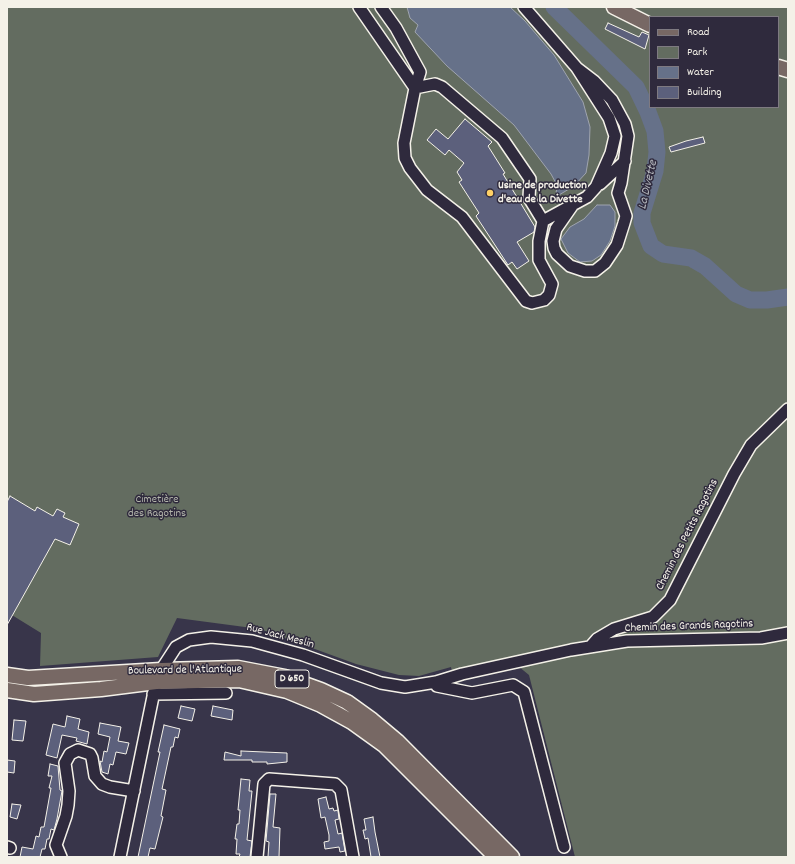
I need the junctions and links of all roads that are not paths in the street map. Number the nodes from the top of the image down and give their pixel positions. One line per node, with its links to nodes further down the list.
1 (359, 7): 7 (street)
2 (381, 7): 7 (street)
3 (524, 7): 6 (street)
4 (614, 7): 5 (main road)
5 (649, 24)
6 (577, 68): 8 (street); 9 (street)
7 (415, 88): 11 (street); 11 (street)
8 (625, 161): 9 (street); 10 (street)
9 (596, 187): 10 (street)
10 (572, 206): 11 (street)
11 (543, 221)
12 (788, 409): 14 (street, Chemin des Petits Ragotins)
13 (788, 634): 14 (street, Chemin des Grands Ragotins)
14 (590, 647): 17 (street, Rue Jack Meslin)
15 (7, 675): 16 (main road, Boulevard de l'Atlantique / D 650)
16 (156, 682): 17 (street, Rue Jack Meslin); 18 (main road, Boulevard de l'Atlantique / D 650); 19 (street); 20 (street, Rue Jack Meslin); 26 (main road, Boulevard de l'Atlantique / D 650); 27 (main road, Boulevard de l'Atlantique / D 650)
17 (436, 682): 21 (street)
18 (7, 690)
19 (226, 693)
20 (134, 791): 22 (street); 23 (street, Rue Jack Meslin)
21 (564, 847)
22 (61, 857)
23 (120, 857)
24 (257, 857): 25 (street)
25 (353, 857)
26 (496, 857)
27 (512, 857)

